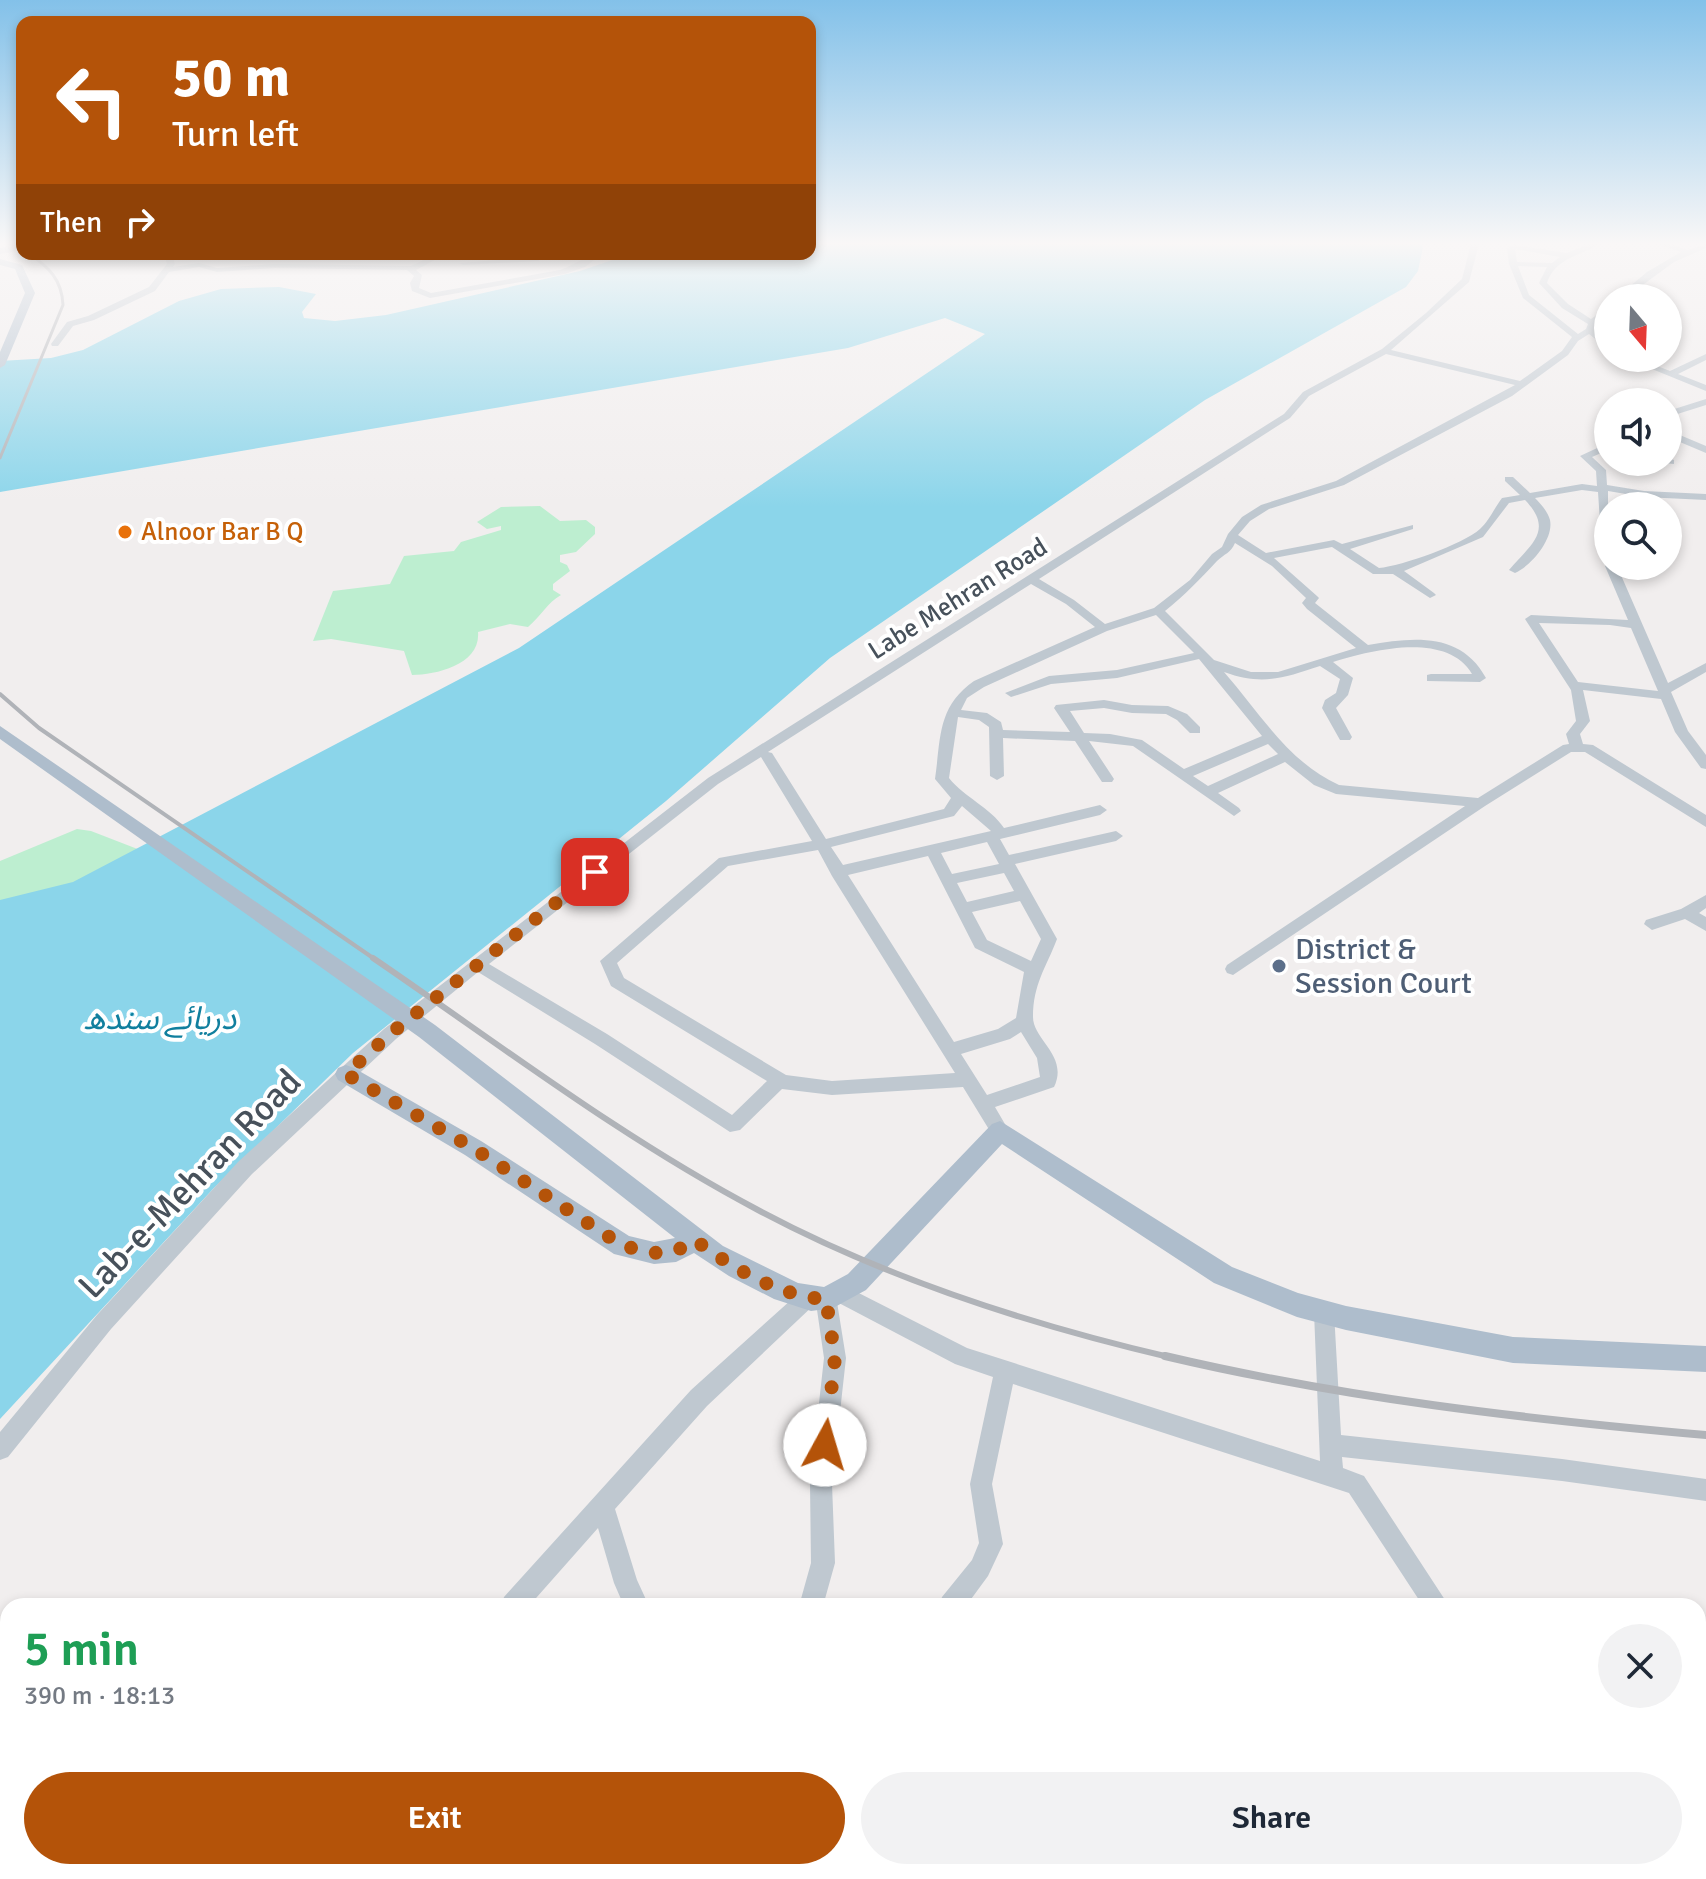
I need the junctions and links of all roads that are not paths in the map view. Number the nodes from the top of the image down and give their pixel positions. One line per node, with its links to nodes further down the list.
1 (15, 332): 10 (main road)
2 (63, 332): 7 (street)
3 (1407, 332): 8 (street, Labe Mehran Road)
4 (1570, 332): 6 (street)
5 (1584, 332): 6 (street)
6 (1577, 337): 13 (street)
7 (55, 344)
8 (1385, 351): 13 (street); 33 (street, Labe Mehran Road)
9 (1706, 357): 12 (street)
10 (0, 365)
11 (1665, 372): 12 (street)
12 (1670, 374): 14 (street)
13 (1520, 384): 28 (street)
14 (1706, 388)
15 (1706, 402): 16 (street)
16 (1682, 410)
17 (1682, 438): 18 (street)
18 (1703, 446)
19 (1594, 452): 20 (street)
20 (1594, 464)
21 (1601, 476): 23 (street)
22 (1509, 479): 25 (street)
23 (1602, 488): 24 (street); 25 (street); 26 (street)
24 (1602, 492)
25 (1525, 494): 31 (street); 32 (street)
26 (1706, 497)
27 (1409, 527): 29 (street)
28 (1233, 537): 30 (street); 36 (street)
29 (1343, 547): 30 (street); 31 (street)
30 (1266, 556): 39 (street)
31 (1395, 570): 35 (street)
32 (1515, 570)
33 (1031, 579): 38 (street); 80 (street, Labe Mehran Road)
34 (1617, 580): 37 (street)
35 (1430, 595)
36 (1158, 611): 38 (street); 40 (street)
37 (1636, 625): 44 (street); 46 (street)
38 (1103, 628): 47 (street)
39 (1364, 648): 41 (street); 43 (street)
40 (1206, 659): 41 (street); 45 (street); 51 (street)
41 (1321, 662): 52 (street)
42 (1706, 667): 46 (street)
43 (1431, 678)
44 (1574, 685): 46 (street); 54 (street)
45 (1011, 693)
46 (1666, 693): 57 (street)
47 (953, 713): 50 (street); 62 (street)
48 (1195, 730): 53 (street)
49 (0, 731): 91 (main road)
50 (998, 734): 53 (street); 59 (street)
51 (1272, 737): 55 (street); 58 (street)
52 (1345, 737)
53 (1082, 738): 58 (street); 60 (street)
54 (1577, 746): 63 (street); 66 (street)
55 (1288, 755): 61 (street); 63 (street)
56 (767, 756): 69 (street)
57 (1704, 758)
58 (1182, 775): 61 (street)
59 (997, 776)
60 (1107, 779)
61 (1207, 792): 65 (street)
62 (959, 796): 67 (street); 69 (street)
63 (1480, 803): 82 (street)
64 (1100, 810): 67 (street)
65 (1234, 811)
66 (1706, 822)
67 (996, 835): 70 (street); 71 (street)
68 (1116, 836): 71 (street)
69 (820, 845): 72 (street); 87 (street)
70 (932, 850): 72 (street); 73 (street)
71 (1007, 864): 73 (street); 74 (street)
72 (837, 872): 85 (street)
73 (947, 880): 76 (street)
74 (1024, 894): 76 (street); 81 (street)
75 (1706, 900): 77 (street)
76 (962, 909): 81 (street)
77 (1687, 913): 78 (street); 79 (street)
78 (1652, 924)
79 (1706, 925)
80 (477, 964): 83 (street, Labe Mehran Road); 87 (street)
81 (1033, 969): 84 (street)
82 (1233, 969)
83 (449, 986): 86 (street, Lab-e-Mehran Road)
84 (1024, 1021): 85 (street); 89 (street)
85 (949, 1051): 88 (street)
86 (346, 1074): 91 (main road); 97 (street, Lab-e-Mehran Road)
87 (780, 1080): 88 (street)
88 (967, 1080): 89 (street)
89 (983, 1104): 90 (street)
90 (1000, 1131): 92 (main road); 93 (main road)
91 (695, 1240): 92 (main road)
92 (825, 1297): 95 (street); 100 (street); 103 (street)
93 (1324, 1312): 94 (main road); 96 (street)
94 (1706, 1359)
95 (1005, 1371): 98 (street); 104 (street)
96 (1331, 1445): 98 (street); 99 (street)
97 (0, 1449)
98 (1332, 1476): 105 (street)
99 (1706, 1490)
100 (603, 1506): 101 (street); 102 (street)
101 (520, 1598)
102 (633, 1598)
103 (813, 1598)
104 (957, 1598)
105 (1432, 1598)

